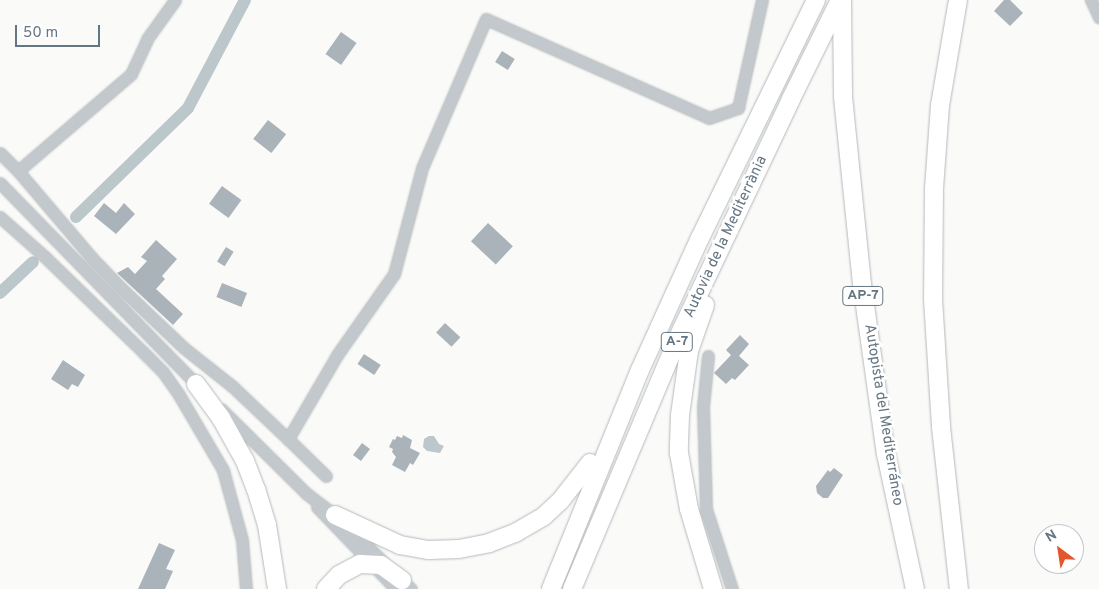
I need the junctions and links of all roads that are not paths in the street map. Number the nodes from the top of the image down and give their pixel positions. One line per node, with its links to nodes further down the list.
1 (175, 0): 9 (street)
2 (762, 0): 16 (street)
3 (816, 0): 14 (highway, Autovia de la Mediterrània / A-7)
4 (841, 0): 11 (highway, Autovia de la Mediterrània / A-7); 31 (highway, Autopista del Mediterráneo / AP-7)
5 (958, 0): 32 (highway)
6 (1091, 0): 7 (street)
7 (1099, 18)
8 (0, 153): 9 (street)
9 (18, 171): 16 (street)
10 (0, 182): 15 (street)
11 (740, 206): 28 (highway, Autovia de la Mediterrània / A-7); 29 (highway)
12 (0, 217): 23 (street)
13 (708, 356): 30 (street)
14 (640, 370): 17 (highway); 27 (highway, Autovia de la Mediterrània / A-7)
15 (196, 384): 19 (street); 24 (highway)
16 (288, 439): 18 (street)
17 (590, 463): 20 (highway); 26 (highway)
18 (326, 476)
19 (307, 494): 20 (street); 21 (street)
20 (334, 515): 22 (street)
21 (371, 564): 22 (highway); 25 (highway)
22 (403, 586)
23 (246, 589)
24 (278, 589)
25 (326, 589)
26 (541, 589)
27 (551, 589)
28 (572, 589)
29 (713, 589)
30 (732, 589)
31 (915, 589)
32 (959, 589)

